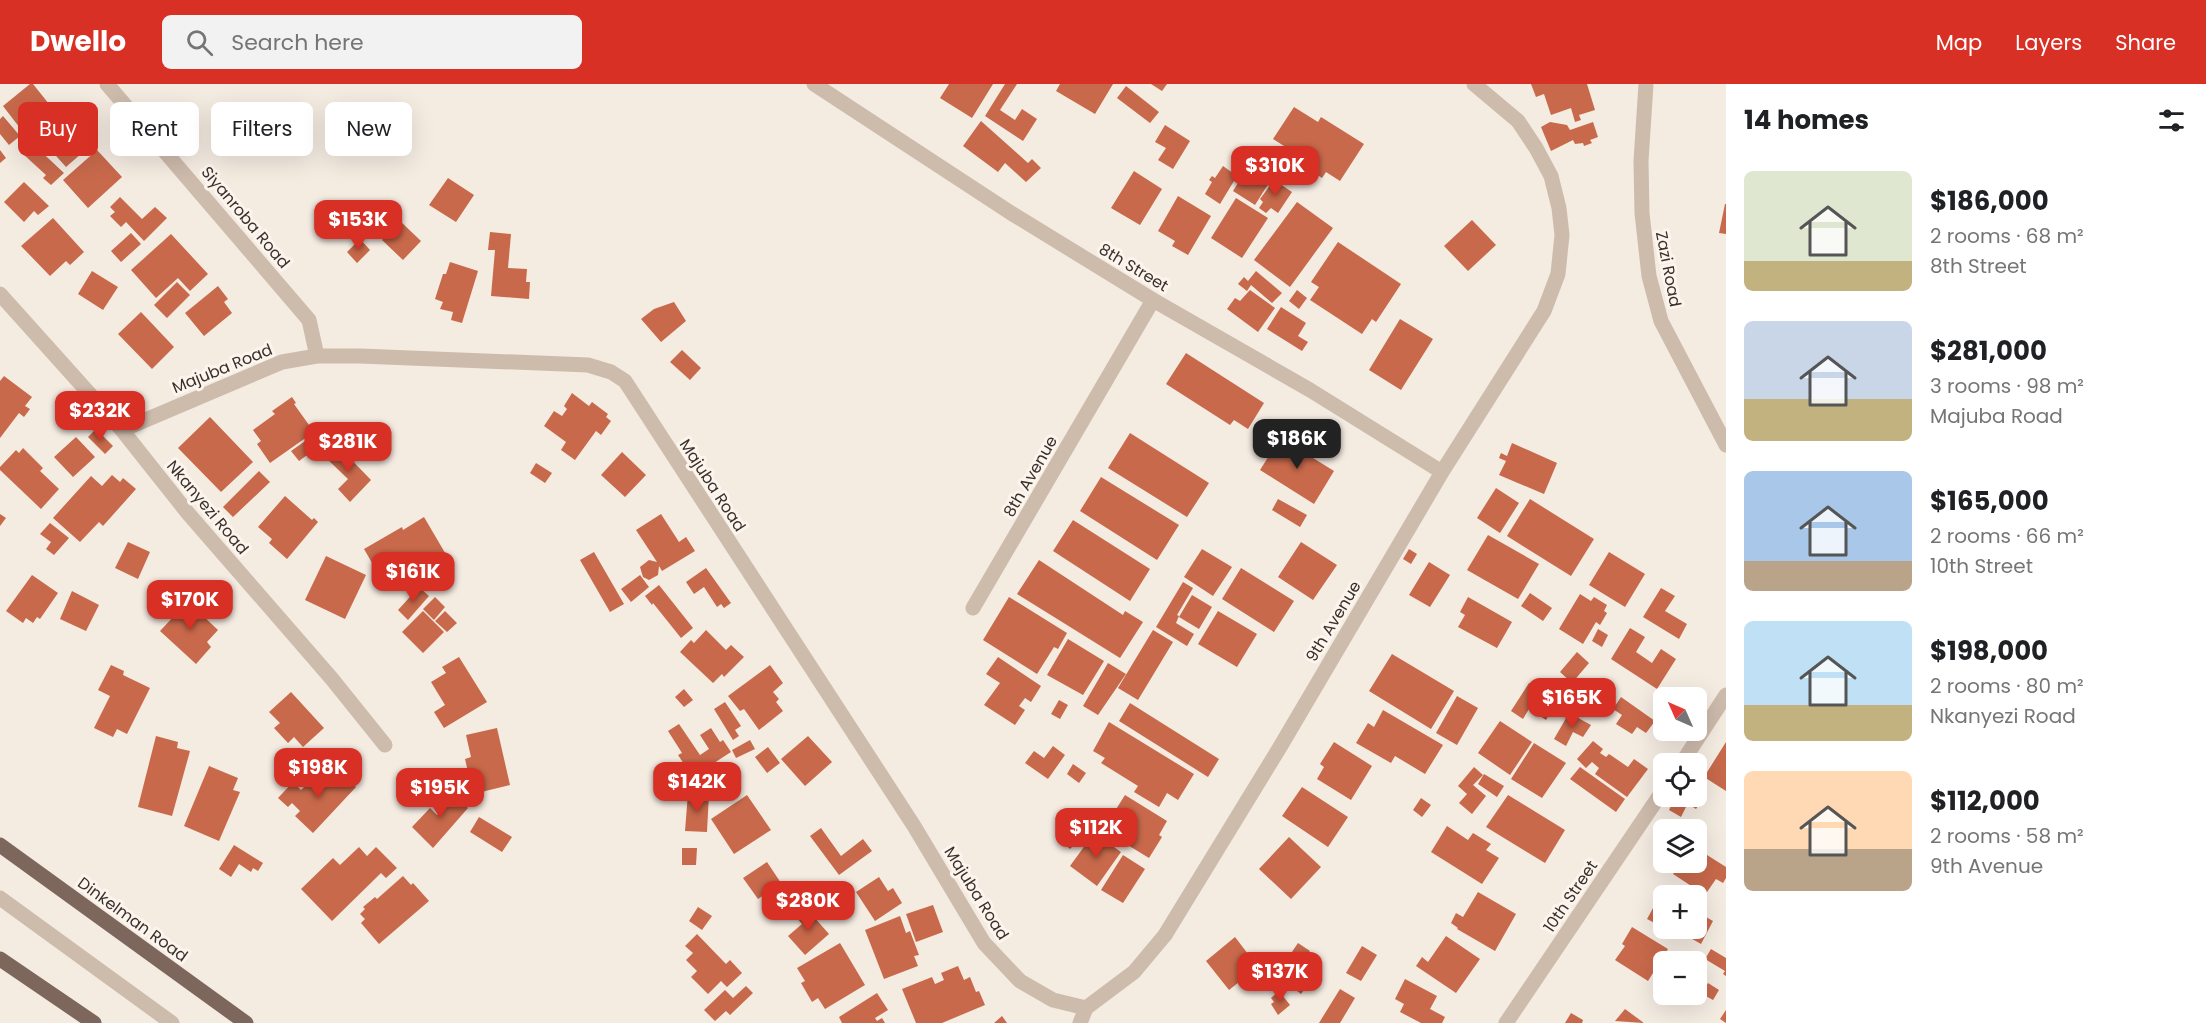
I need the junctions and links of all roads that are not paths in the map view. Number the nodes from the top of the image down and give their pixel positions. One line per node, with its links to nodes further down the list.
1 (107, 84): 7 (street, Siyanroba Road)
2 (814, 84): 6 (street, 8th Street)
3 (1474, 84): 10 (street, 9th Avenue)
4 (1646, 84): 9 (street, Zazi Road)
5 (0, 294): 8 (street, Nkanyezi Road)
6 (1153, 300): 10 (street, 8th Street); 11 (street, 8th Avenue)
7 (317, 356): 8 (street, Majuba Road); 19 (street, Majuba Road)
8 (122, 430): 13 (street, Nkanyezi Road)
9 (1726, 445)
10 (1442, 472): 19 (street, 9th Avenue)
11 (973, 608)
12 (1726, 695): 14 (street)
13 (385, 745)
14 (1688, 753)
15 (1653, 805): 24 (street, 10th Street)
16 (0, 845): 22 (main road, Dinkelman Road)
17 (0, 898): 21 (street)
18 (0, 959): 20 (main road)
19 (1086, 1008): 23 (street)
20 (93, 1023)
21 (172, 1023)
22 (246, 1023)
23 (1080, 1023)
24 (1506, 1023)

